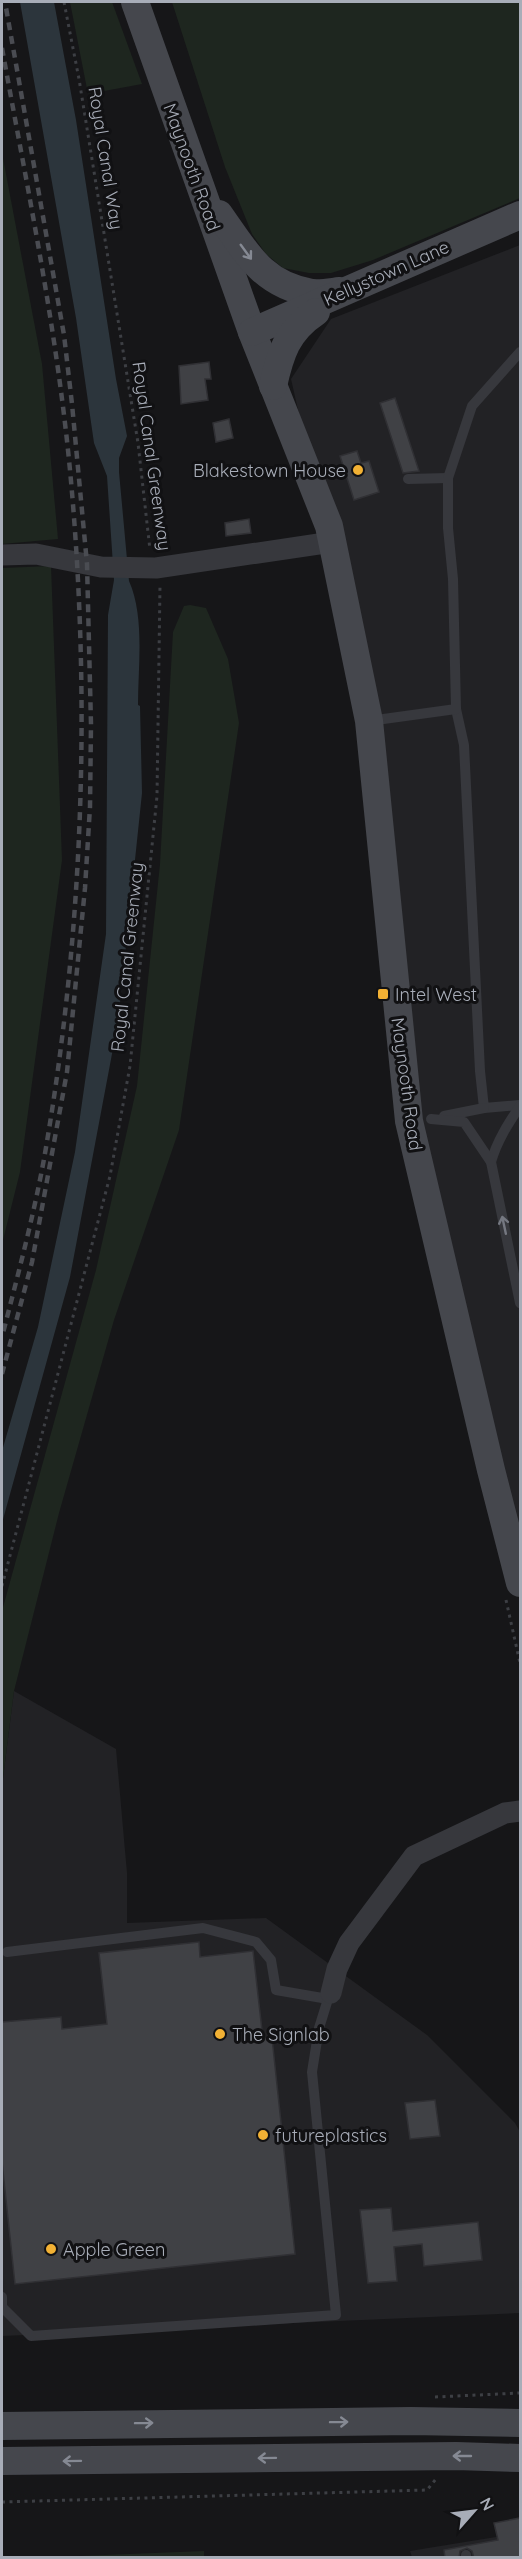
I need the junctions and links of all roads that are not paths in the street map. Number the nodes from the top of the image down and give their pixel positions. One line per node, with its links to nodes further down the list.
1 (135, 2): 2 (main road, Maynooth Road)
2 (199, 187): 4 (main road, one-way to 4); 5 (main road, Maynooth Road)
3 (520, 215): 4 (main road, Kellystown Lane)
4 (351, 291): 5 (main road, Kellystown Lane); 7 (main road)
5 (252, 332): 7 (main road, Maynooth Road)
6 (520, 352): 8 (lane)
7 (273, 386): 10 (main road, Maynooth Road)
8 (448, 478): 9 (lane); 12 (lane)
9 (408, 479)
10 (332, 542): 11 (street); 13 (main road, Maynooth Road)
11 (2, 555)
12 (456, 709): 13 (lane); 15 (lane)
13 (369, 721): 18 (main road, Maynooth Road)
14 (520, 1105): 15 (lane); 16 (lane)
15 (484, 1108): 16 (lane)
16 (491, 1162): 17 (lane, one-way to 16)
17 (520, 1303)
18 (520, 1583)
19 (520, 1811): 21 (street)
20 (8, 1952): 21 (lane)
21 (329, 1996): 22 (lane)
22 (2, 2297)
23 (520, 2423): 24 (main road, one-way to 23)
24 (2, 2426)
25 (520, 2458): 26 (main road, one-way to 26)
26 (2, 2462)

